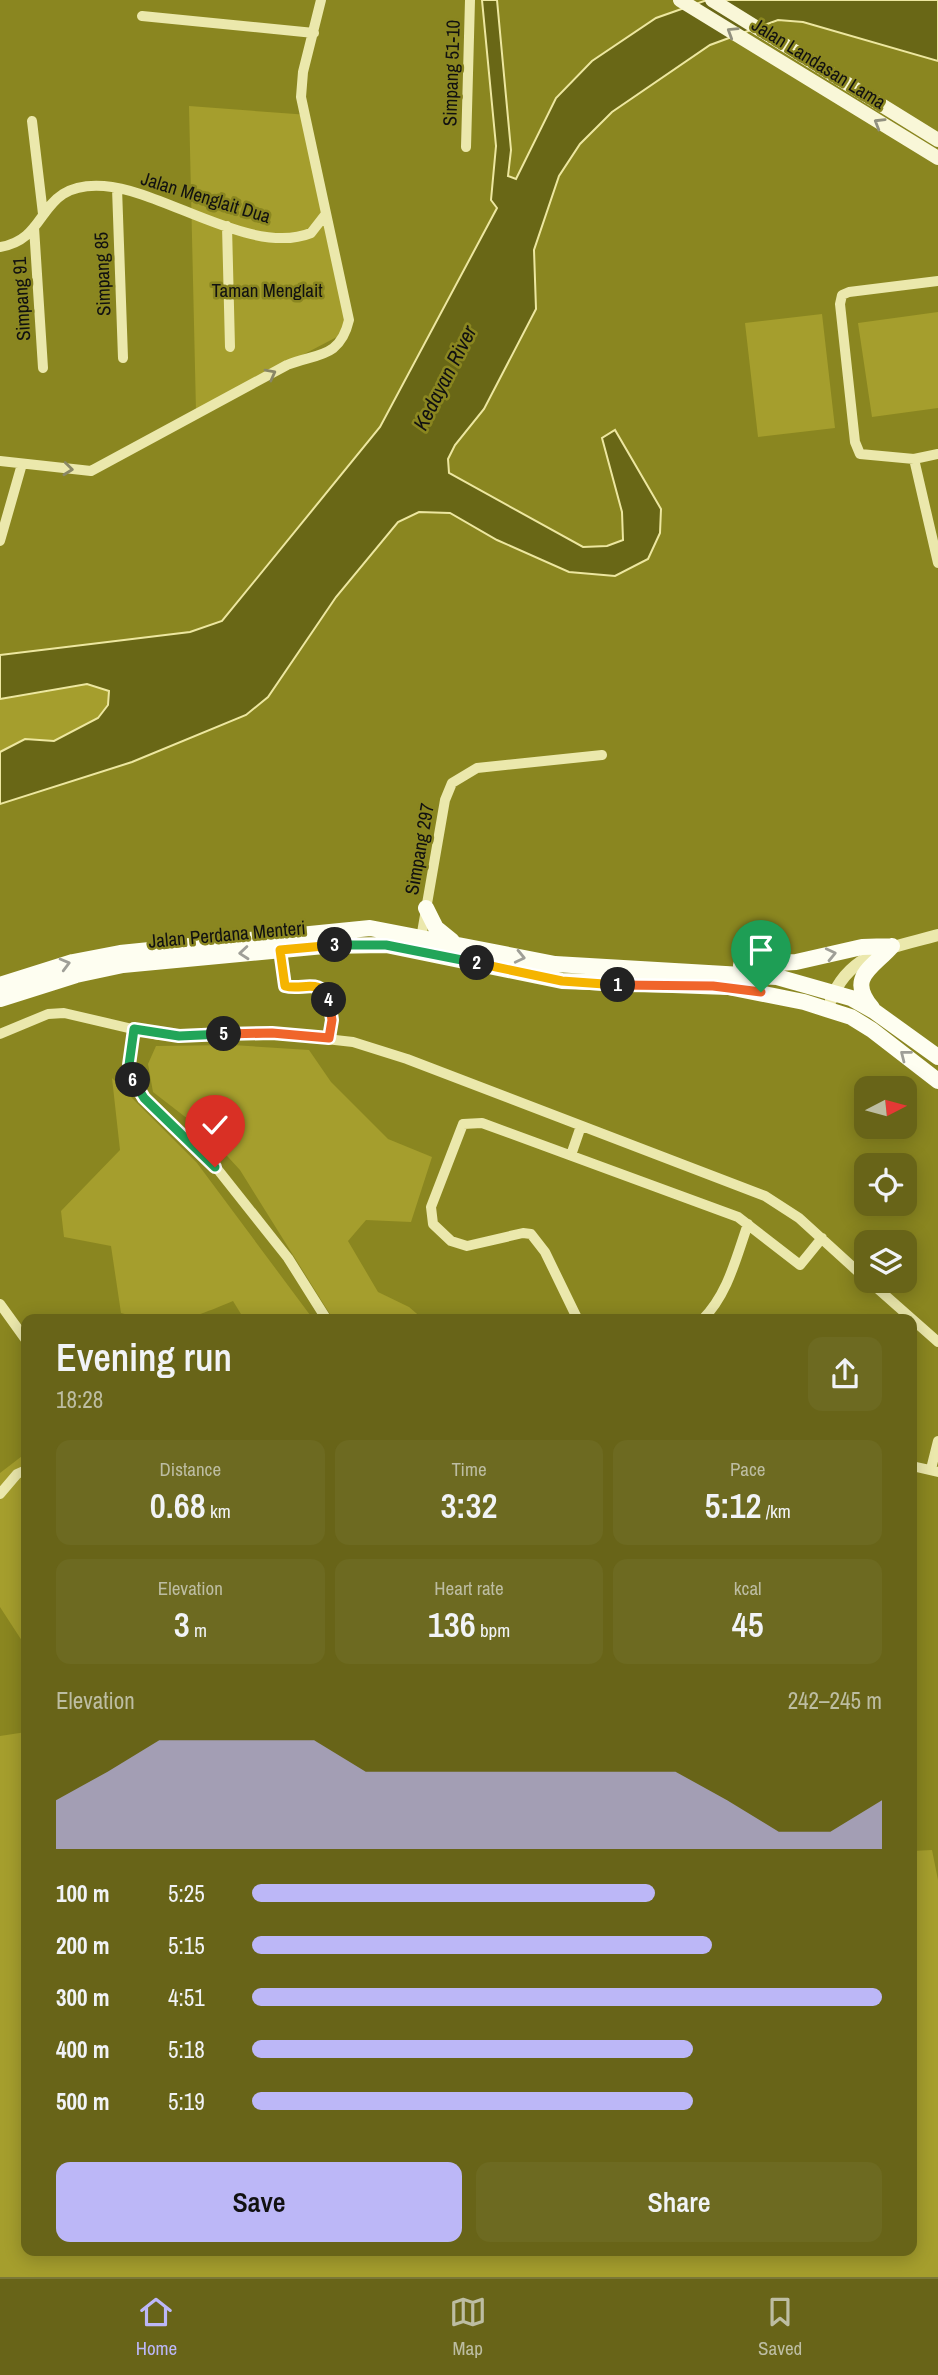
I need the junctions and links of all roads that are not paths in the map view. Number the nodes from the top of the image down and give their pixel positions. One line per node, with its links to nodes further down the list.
1 (321, 0): 6 (street)
2 (470, 0): 9 (street, Simpang 51-10)
3 (680, 0): 10 (main road, Jalan Landasan Lama, one-way to 3)
4 (712, 0): 8 (main road, Jalan Landasan Lama)
5 (142, 16): 6 (street)
6 (314, 33): 13 (street)
7 (32, 121): 12 (street)
8 (938, 140)
9 (466, 147)
10 (938, 158)
11 (117, 188): 12 (street, Jalan Menglait Dua); 14 (street, Jalan Menglait Dua); 19 (street, Simpang 85)
12 (43, 214): 15 (street, Jalan Menglait Dua)
13 (325, 215): 14 (street, Jalan Menglait Dua); 24 (street, one-way to 13)
14 (227, 226): 18 (street)
15 (34, 227): 16 (street, Jalan Menglait Dua); 20 (street, Simpang 91)
16 (0, 247)
17 (938, 281): 22 (street)
18 (230, 347)
19 (123, 358)
20 (43, 368)
21 (938, 454): 22 (street)
22 (914, 458): 26 (street)
23 (0, 461): 24 (street)
24 (22, 464): 25 (street)
25 (0, 541)
26 (938, 563)
27 (602, 755): 28 (street, Simpang 297)
28 (426, 908): 29 (main road); 31 (main road); 32 (street, Simpang 297)
29 (391, 929): 32 (main road, Jalan Perdana Menteri); 36 (main road, Jalan Perdana Menteri, one-way to 29)
30 (938, 935): 33 (street)
31 (453, 942): 32 (main road, Jalan Perdana Menteri); 35 (main road, Jalan Perdana Menteri, one-way to 35)
32 (420, 944): 34 (main road, Jalan Perdana Menteri); 39 (main road, Jalan Perdana Menteri)
33 (892, 946): 35 (main road, one-way to 33); 37 (street); 40 (main road)
34 (280, 950): 38 (main road, Jalan Perdana Menteri, one-way to 38); 43 (street)
35 (690, 971): 37 (main road, Jalan Perdana Menteri)
36 (0, 985)
37 (834, 992): 39 (street); 40 (main road, Jalan Perdana Menteri)
38 (0, 999)
39 (827, 1009): 45 (main road, Jalan Perdana Menteri, one-way to 39)
40 (874, 1011): 44 (main road, Jalan Perdana Menteri)
41 (134, 1029): 42 (street); 43 (street); 53 (street)
42 (0, 1034)
43 (329, 1038): 46 (street)
44 (938, 1057)
45 (938, 1081)
46 (581, 1126): 47 (street); 49 (street)
47 (571, 1154): 48 (street); 54 (street)
48 (748, 1224): 49 (street); 55 (street)
49 (822, 1238): 50 (street)
50 (854, 1268)
51 (882, 1293): 56 (street)
52 (0, 1304): 58 (street)
53 (323, 1314)
54 (575, 1314)
55 (707, 1314)
56 (906, 1314)
57 (917, 1324): 59 (street)
58 (21, 1333)
59 (938, 1342)
60 (938, 1441): 61 (street)
61 (934, 1470)
62 (21, 1472): 63 (street)
63 (0, 1494)

